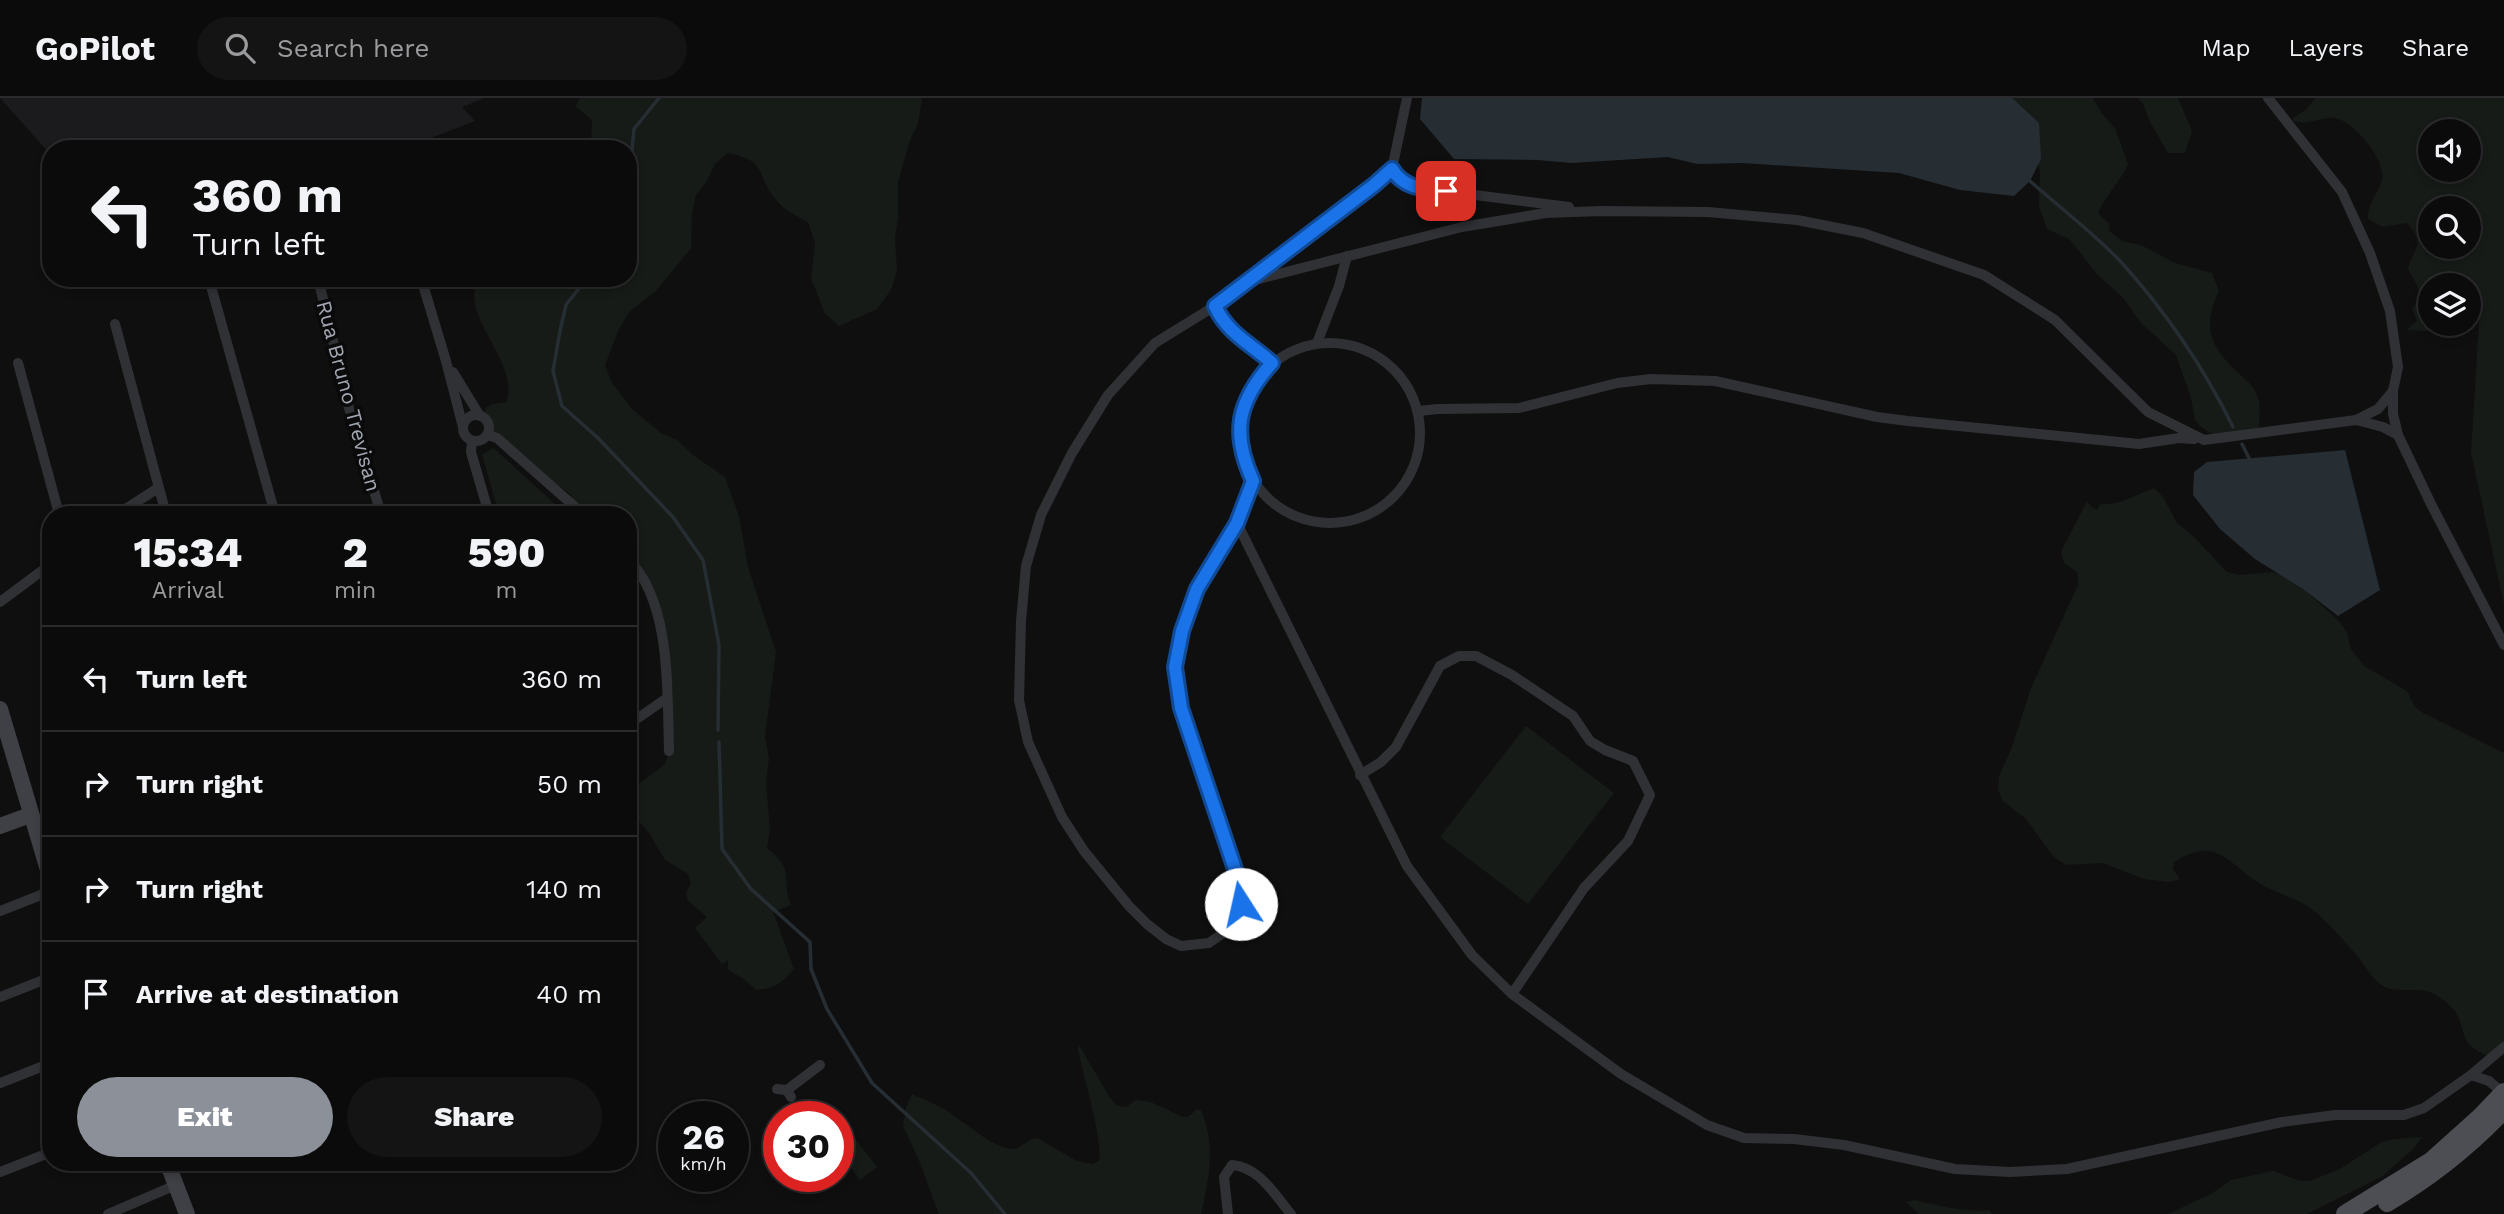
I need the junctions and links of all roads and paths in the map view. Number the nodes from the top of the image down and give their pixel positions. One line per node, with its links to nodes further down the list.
1 (1407, 98): 3 (street)
2 (2267, 98): 16 (street)
3 (1392, 169): 4 (street); 6 (street)
4 (1602, 211): 5 (street); 20 (street)
5 (1347, 256): 6 (street); 12 (street)
6 (1245, 282): 10 (street)
7 (211, 287): 32 (street)
8 (320, 287): 33 (street, Rua Bruno Trevisan)
9 (424, 287): 13 (street)
10 (1215, 306): 15 (street); 36 (street)
11 (115, 324): 28 (street)
12 (1317, 343): 15 (street); 17 (street)
13 (446, 361): 18 (street); 21 (street)
14 (18, 363): 29 (street)
15 (1272, 363): 27 (street)
16 (2393, 391): 19 (street); 23 (street)
17 (1419, 411): 24 (street); 27 (street)
18 (480, 416): 21 (street); 22 (street)
19 (2356, 420): 23 (street); 25 (street)
20 (2165, 422): 24 (street); 25 (street)
21 (463, 426): 26 (street)
22 (488, 435): 26 (street); 35 (street)
23 (2398, 435): 42 (street)
24 (2159, 440): 25 (street)
25 (2204, 440)
26 (472, 441): 34 (street)
27 (1253, 481): 36 (street)
28 (158, 488): 30 (street); 31 (street)
29 (57, 506)
30 (130, 506)
31 (164, 506)
32 (273, 506)
33 (379, 506)
34 (486, 506)
35 (574, 506)
36 (1237, 523): 47 (street)
37 (637, 570): 43 (street)
38 (42, 571): 39 (street)
39 (17, 589): 40 (street); 41 (street)
40 (0, 592)
41 (0, 602)
42 (2504, 645)
43 (667, 698): 45 (street); 46 (street)
44 (0, 709): 48 (main road)
45 (637, 719)
46 (669, 751)
47 (1360, 775): 54 (street); 54 (street)
48 (30, 815): 49 (main road); 50 (main road)
49 (0, 826)
50 (42, 852)
51 (42, 895): 52 (street)
52 (0, 911)
53 (42, 981): 55 (street)
54 (1512, 994): 59 (street)
55 (0, 997)
56 (2504, 1047): 59 (street)
57 (820, 1065): 61 (street)
58 (42, 1067): 60 (street)
59 (2471, 1075): 62 (street)
60 (0, 1083)
61 (785, 1092)
62 (2504, 1092): 63 (main road)
63 (2492, 1116): 72 (main road); 73 (main road)
64 (42, 1156): 66 (street)
65 (171, 1171): 67 (main road)
66 (0, 1172)
67 (176, 1185): 68 (street); 69 (main road)
68 (108, 1214)
69 (187, 1214)
70 (1228, 1214): 71 (street)
71 (1291, 1214)
72 (2345, 1214)
73 (2369, 1214)

